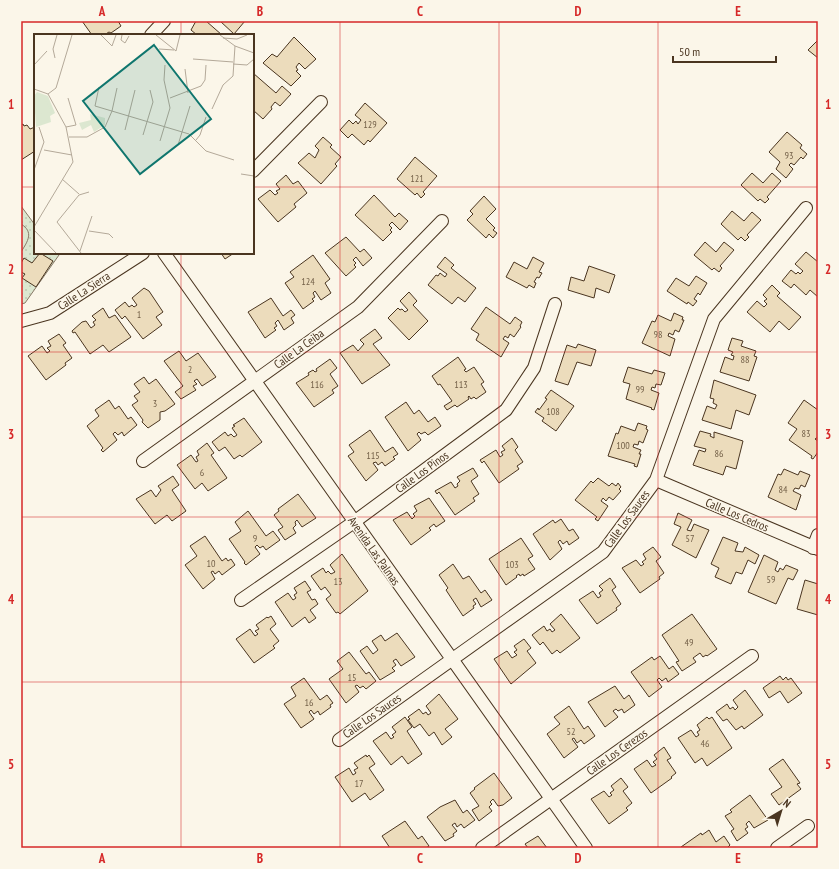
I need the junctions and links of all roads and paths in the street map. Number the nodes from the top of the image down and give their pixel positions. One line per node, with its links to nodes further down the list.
1 (164, 21): 2 (street)
2 (152, 34)
3 (321, 102): 4 (street)
4 (254, 170)
5 (806, 208): 13 (street, Calle Los Sauces)
6 (442, 221): 11 (street, Calle La Ceiba)
7 (141, 254): 10 (street, Calle La Sierra)
8 (165, 254): 11 (street, Avenida Las Palmas)
9 (555, 304): 14 (street, Calle Los Pinos)
10 (21, 321)
11 (254, 382): 12 (street, Calle La Ceiba); 14 (street, Avenida Las Palmas)
12 (142, 461)
13 (656, 480): 16 (street, Calle Los Cedros); 19 (street, Calle Los Sauces)
14 (354, 522): 17 (street, Calle Los Pinos); 19 (street, Avenida Las Palmas)
15 (818, 535): 16 (street)
16 (815, 549)
17 (241, 600)
18 (752, 656): 21 (street, Calle Los Cerezos)
19 (452, 660): 20 (street, Calle Los Sauces); 21 (street, Avenida Las Palmas)
20 (339, 740)
21 (551, 799): 23 (street, Calle Los Cerezos); 24 (street, Avenida Las Palmas)
22 (808, 826): 25 (street)
23 (482, 848)
24 (586, 848)
25 (777, 848)

